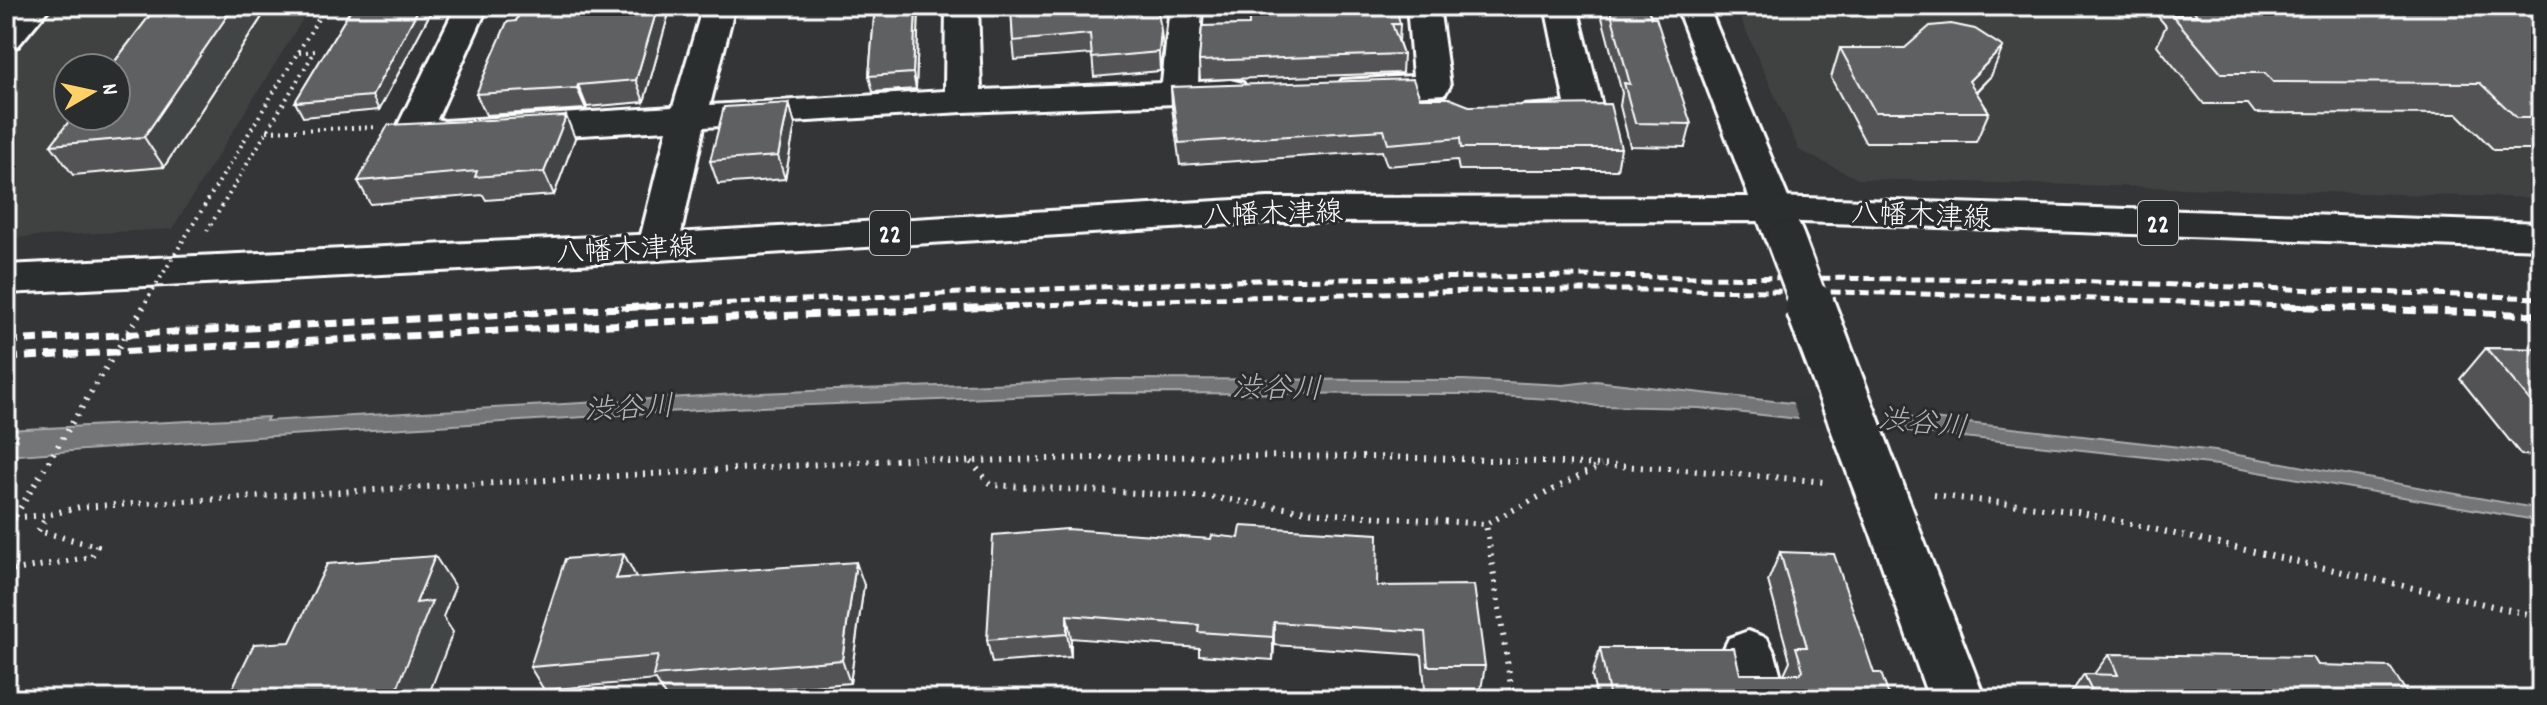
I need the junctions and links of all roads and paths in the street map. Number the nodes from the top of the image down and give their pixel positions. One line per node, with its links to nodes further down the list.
1 (35, 6): 10 (street)
2 (326, 6): 11 (path)
3 (472, 6): 18 (street)
4 (719, 6): 17 (street)
5 (962, 6): 15 (street)
6 (1186, 6): 14 (street)
7 (1423, 6): 12 (street)
8 (1561, 6): 16 (street)
9 (1692, 6): 20 (street)
10 (6, 39)
11 (298, 53): 19 (path); 32 (path, bridge)
12 (1321, 89)
13 (1258, 90): 14 (street)
14 (1179, 92): 15 (street)
15 (963, 101): 17 (street)
16 (1497, 114)
17 (688, 118): 18 (street); 23 (street)
18 (416, 125): 19 (path)
19 (267, 131): 21 (path)
20 (1780, 225): 22 (street, 八幡木津線 / 22); 23 (street, 八幡木津線 / 22); 28 (street, bridge)
21 (208, 229)
22 (2541, 236)
23 (658, 247): 24 (street, 八幡木津線 / 22)
24 (6, 279)
25 (970, 461): 26 (path); 29 (path); 31 (path)
26 (1601, 465): 27 (path); 31 (path)
27 (1835, 484)
28 (1909, 509): 34 (path); 36 (street)
29 (47, 515): 30 (path); 33 (path)
30 (6, 518)
31 (1486, 524): 35 (path)
32 (6, 531)
33 (6, 575)
34 (2541, 617)
35 (1513, 699)
36 (1957, 699)

